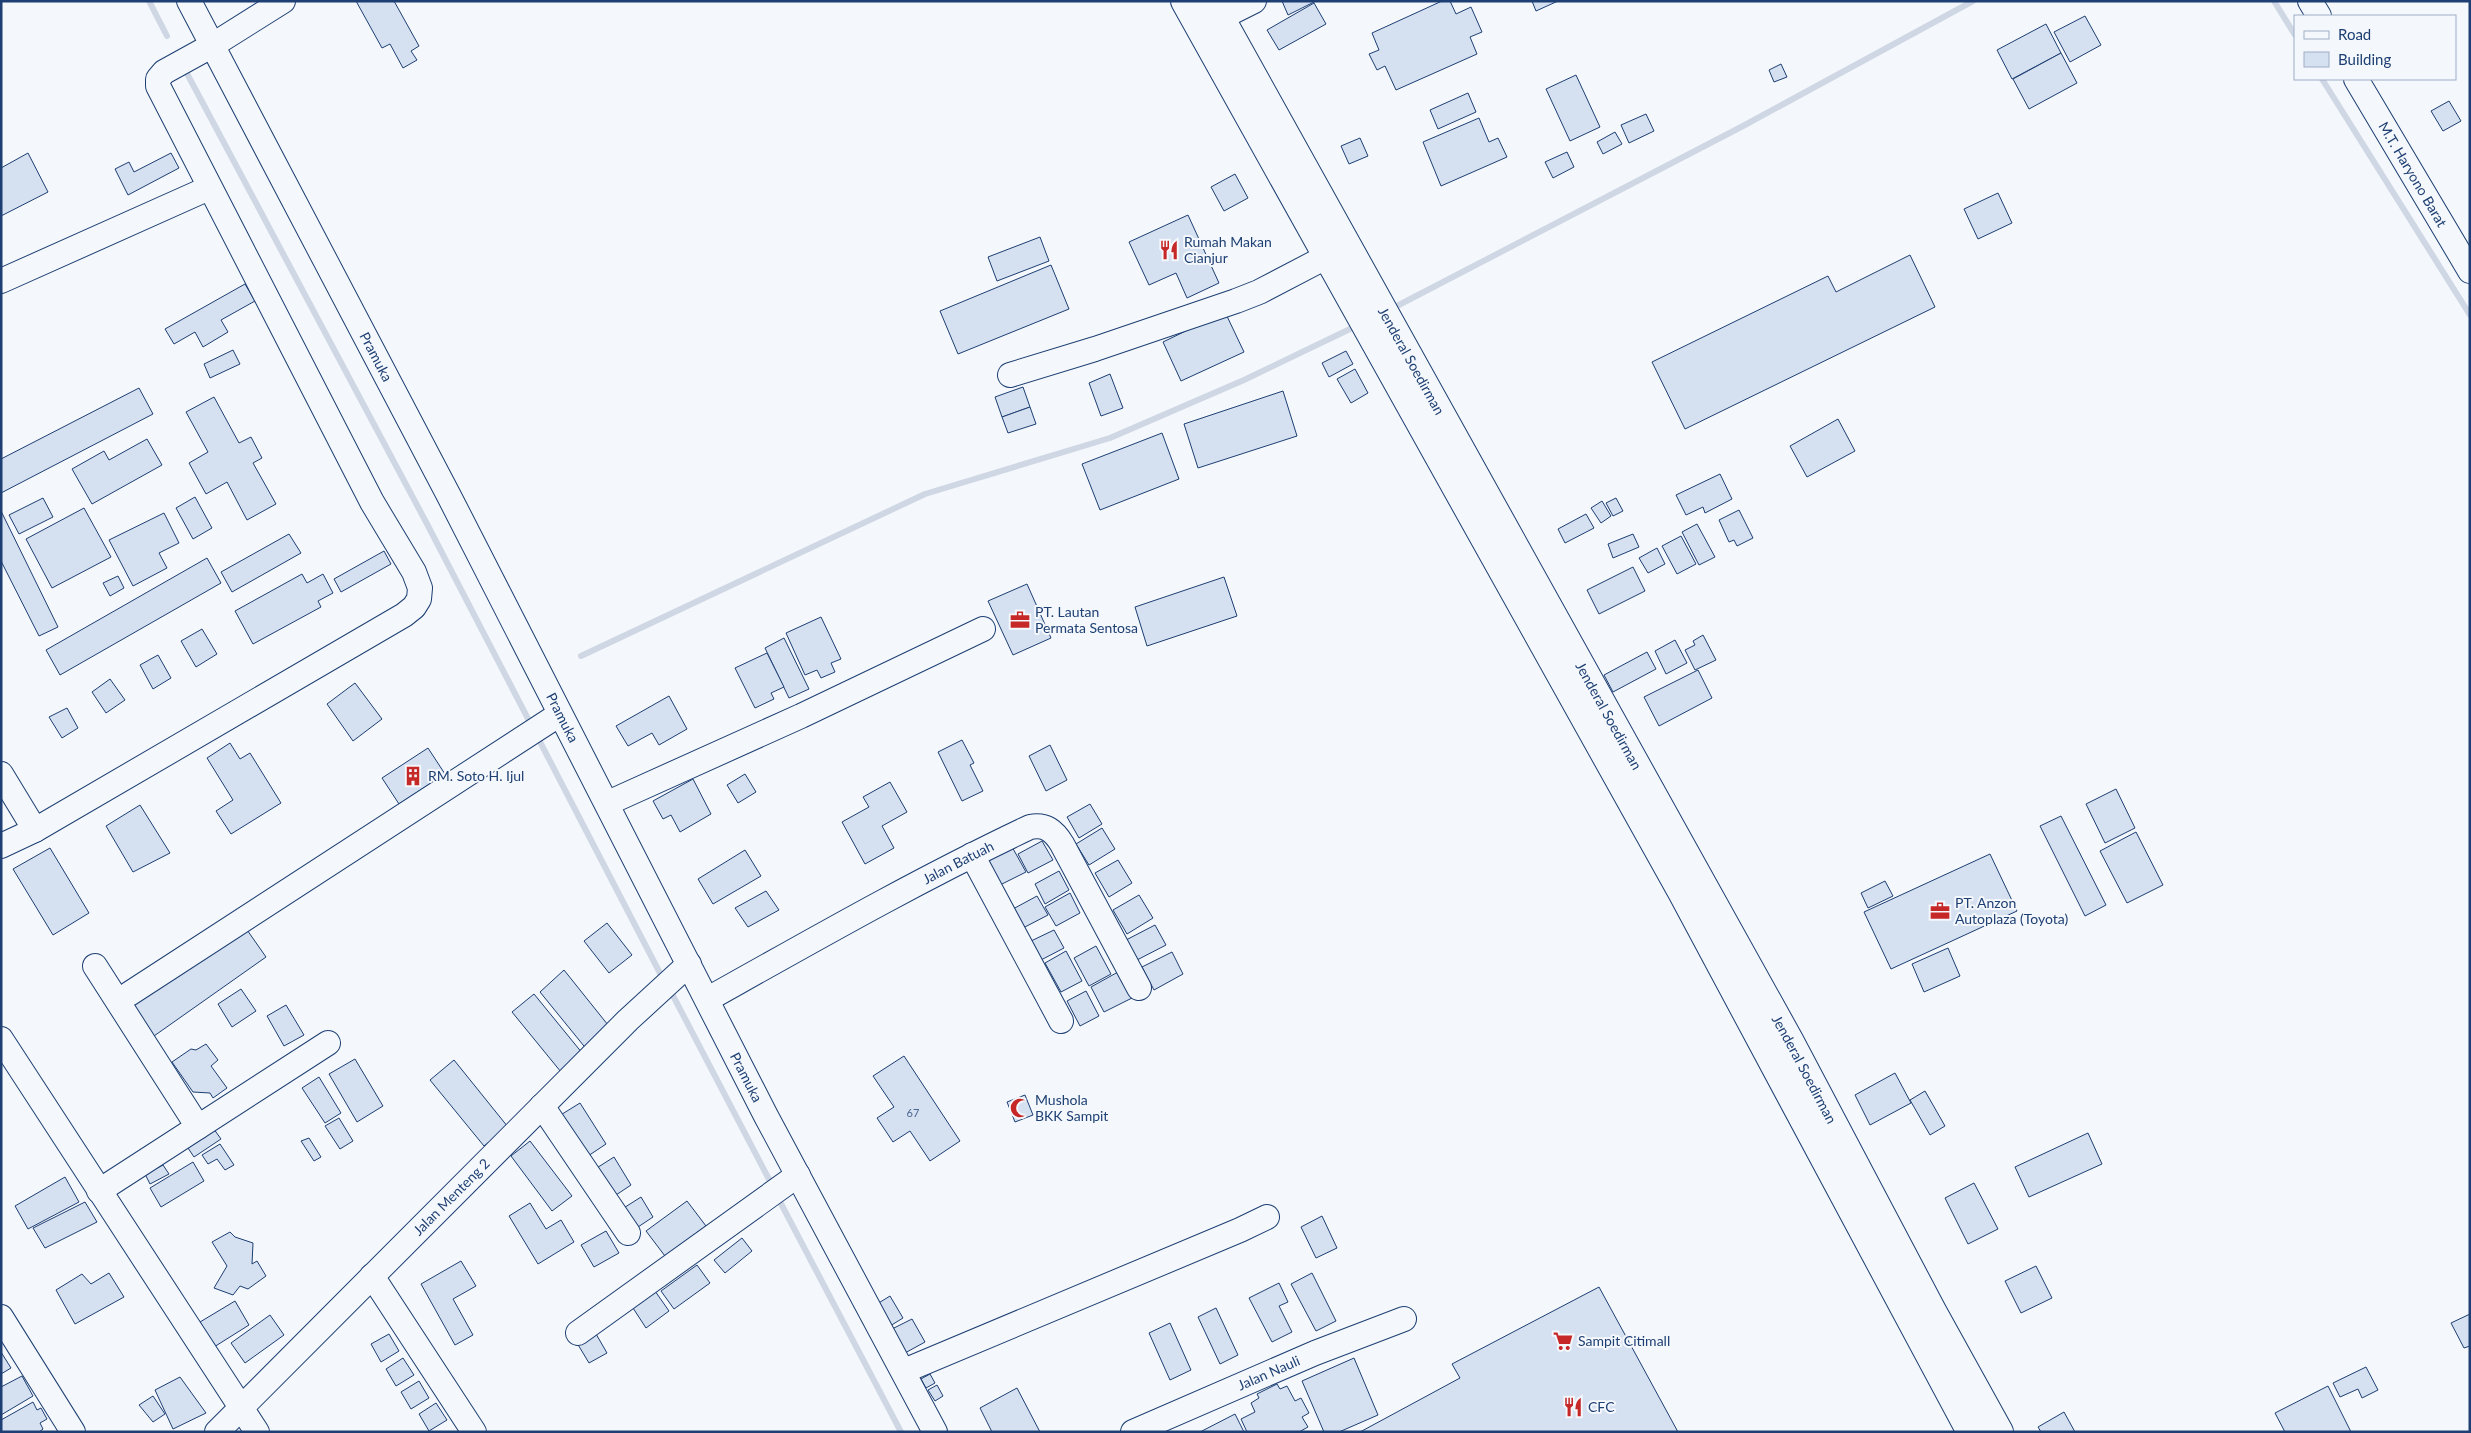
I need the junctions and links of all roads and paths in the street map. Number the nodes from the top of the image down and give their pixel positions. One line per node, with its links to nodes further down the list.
1 (190, 1): 8 (street, Pramuka)
2 (283, 1): 8 (street)
3 (1184, 1): 11 (highway, Jenderal Soedirman)
4 (1254, 1): 6 (street)
5 (2310, 1): 7 (street)
6 (1216, 10): 15 (highway, Jenderal Soedirman)
7 (2318, 15)
8 (213, 46): 10 (street); 17 (street, Pramuka)
9 (2357, 80): 12 (street, M.T. Haryono Barat)
10 (210, 188): 13 (street); 20 (street)
11 (1326, 256): 14 (street); 15 (highway, Jenderal Soedirman)
12 (2470, 271)
13 (1, 281)
14 (1010, 375)
15 (1528, 593): 49 (highway, Jenderal Soedirman); 50 (highway, Jenderal Soedirman)
16 (983, 629): 19 (street)
17 (560, 714): 19 (street, Pramuka); 26 (street)
18 (1, 774): 20 (street)
19 (608, 803): 24 (street, Pramuka)
20 (35, 830): 21 (street)
21 (1, 846)
22 (972, 855): 25 (street, Jalan Batuah); 27 (street, Jalan Batuah); 28 (street)
23 (95, 966): 32 (street)
24 (682, 969): 27 (street, Pramuka); 31 (street, Jalan Menteng 2)
25 (1139, 988)
26 (129, 994)
27 (708, 999): 33 (street, Pramuka)
28 (1062, 1021)
29 (1, 1039): 34 (street)
30 (328, 1043): 32 (street)
31 (542, 1106): 36 (street); 37 (street, Jalan Menteng 2)
32 (198, 1127): 34 (street)
33 (791, 1180): 40 (street); 41 (street, Pramuka)
34 (100, 1191): 42 (street)
35 (1267, 1217): 41 (street)
36 (628, 1233)
37 (372, 1276): 42 (street, Jalan Menteng 2); 46 (street)
38 (1, 1317): 43 (street)
39 (1404, 1319): 48 (street, Jalan Nauli)
40 (578, 1333)
41 (904, 1371): 47 (street, Pramuka)
42 (241, 1408): 44 (street, Jalan Menteng 2); 45 (street)
43 (73, 1432)
44 (217, 1432)
45 (256, 1432)
46 (474, 1432)
47 (935, 1432)
48 (1133, 1432)
49 (1971, 1432)
50 (1999, 1432)

